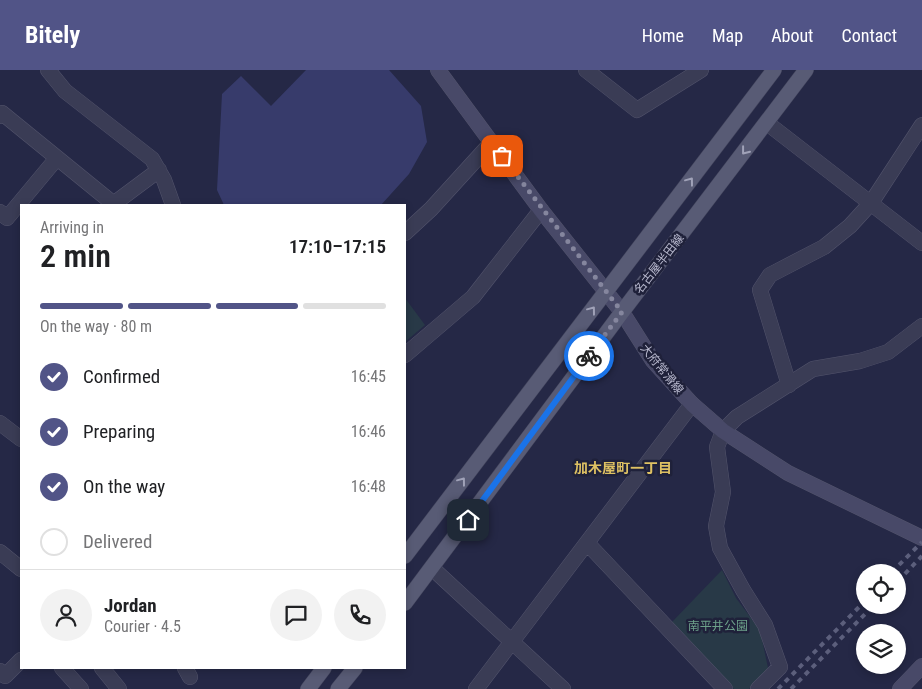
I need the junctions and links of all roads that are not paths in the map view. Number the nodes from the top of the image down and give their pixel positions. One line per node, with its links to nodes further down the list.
1 (48, 70): 12 (street)
2 (438, 70): 10 (main road, 大府常滑線)
3 (586, 70): 4 (street)
4 (701, 70)
5 (774, 70): 20 (main road, 名古屋半田線, one-way to 5)
6 (806, 70): 8 (main road, 名古屋半田線)
7 (0, 116): 11 (street)
8 (767, 123): 13 (street); 21 (main road, 名古屋半田線, one-way to 21)
9 (922, 125): 13 (street)
10 (492, 142): 16 (main road, 大府常滑線); 18 (street)
11 (57, 158): 14 (street); 17 (street)
12 (159, 170): 14 (street); 15 (street)
13 (871, 203): 19 (street); 24 (street)
14 (114, 204)
15 (173, 204)
16 (541, 210): 20 (main road, 大府常滑線); 23 (street)
17 (0, 212)
18 (406, 232)
19 (922, 243)
20 (606, 292): 21 (main road, 大府常滑線); 31 (main road, 名古屋半田線, one-way to 20)
21 (622, 312): 25 (main road, 大府常滑線); 34 (main road, 名古屋半田線)
22 (922, 326): 24 (street)
23 (406, 354)
24 (789, 385): 27 (street)
25 (692, 404): 27 (main road, 大府常滑線); 30 (street)
26 (0, 423): 28 (street)
27 (723, 431): 29 (main road, 大府常滑線); 51 (street)
28 (20, 438)
29 (922, 538)
30 (587, 543): 36 (street); 50 (street)
31 (407, 548)
32 (0, 552): 33 (street)
33 (20, 568)
34 (432, 568): 35 (main road, 名古屋半田線); 36 (street)
35 (406, 602)
36 (512, 642): 48 (street); 49 (street)
37 (20, 661): 43 (street)
38 (922, 666): 52 (main road)
39 (63, 669): 44 (street)
40 (103, 669): 45 (street)
41 (323, 669): 46 (main road)
42 (353, 669): 47 (main road)
43 (0, 671)
44 (81, 689)
45 (119, 689)
46 (308, 689)
47 (338, 689)
48 (476, 689)
49 (563, 689)
50 (725, 689)
51 (758, 689)
52 (900, 689)

